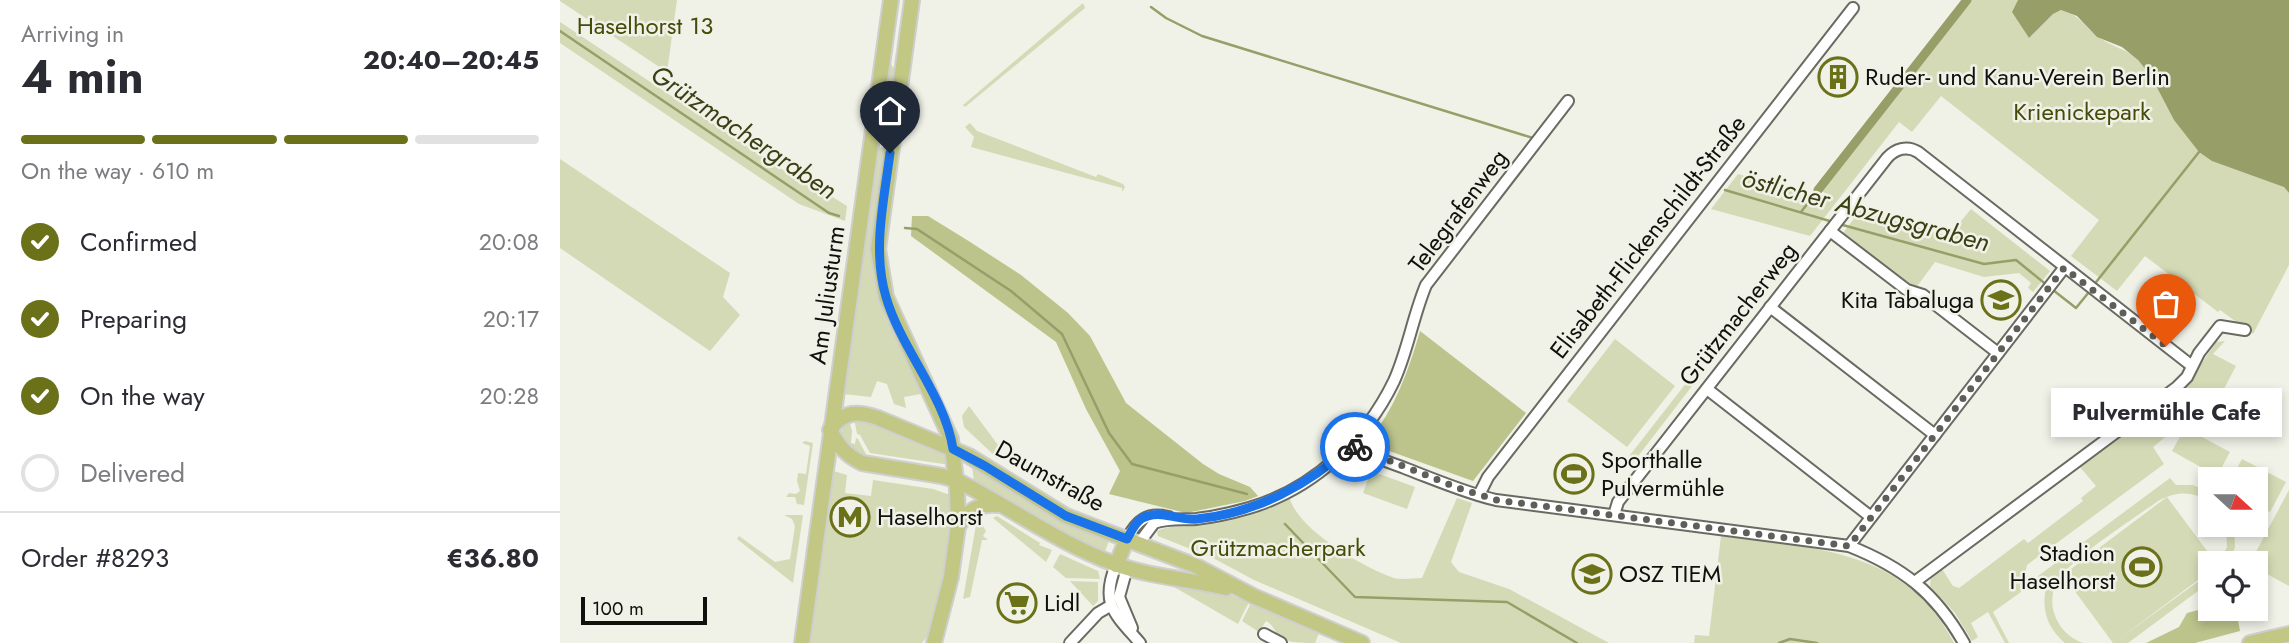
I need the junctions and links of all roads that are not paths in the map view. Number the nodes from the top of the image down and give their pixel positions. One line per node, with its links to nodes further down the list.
1 (891, 0): 5 (main road, Am Juliusturm)
2 (912, 0): 6 (main road, Am Juliusturm)
3 (1853, 8): 19 (street, Elisabeth-Flickenschildt-Straße)
4 (1568, 101): 16 (street, Telegrafenweg)
5 (872, 137): 6 (main road); 14 (main road, Am Juliusturm)
6 (892, 140): 17 (main road, Am Juliusturm)
7 (1832, 228): 8 (street, Grützmacherweg); 9 (street, Grützmacherweg); 11 (street)
8 (2064, 268): 11 (street); 12 (street)
9 (1770, 307): 13 (street, Grützmacherweg); 15 (street)
10 (2245, 330): 12 (street)
11 (1998, 353): 15 (street)
12 (2192, 366): 27 (street)
13 (1707, 389): 21 (street, Grützmacherweg); 22 (street)
14 (830, 430): 17 (main road, Daumstraße); 18 (main road, Daumstraße); 32 (main road, Am Juliusturm)
15 (1935, 435): 22 (street)
16 (1352, 445): 19 (street); 24 (street, Telegrafenweg)
17 (953, 449): 18 (main road, Am Juliusturm); 24 (main road, Daumstraße)
18 (956, 481): 20 (main road, Daumstraße); 23 (main road, Am Juliusturm)
19 (1479, 495): 21 (street)
20 (1000, 505): 23 (main road); 26 (main road, Daumstraße)
21 (1614, 515): 25 (street)
22 (1871, 516): 25 (street)
23 (958, 526): 33 (main road, Am Juliusturm)
24 (1133, 541): 26 (main road); 28 (main road, Daumstraße)
25 (1849, 546): 27 (street)
26 (1122, 566): 28 (main road, Daumstraße); 29 (street); 29 (street)
27 (1916, 581): 37 (street)
28 (1248, 593): 36 (main road, Daumstraße)
29 (1110, 606): 34 (street)
30 (2289, 632): 38 (main road)
31 (1265, 634): 35 (street)
32 (802, 643)
33 (934, 643)
34 (1070, 643)
35 (1281, 643)
36 (1362, 643)
37 (1964, 643)
38 (2250, 643)

